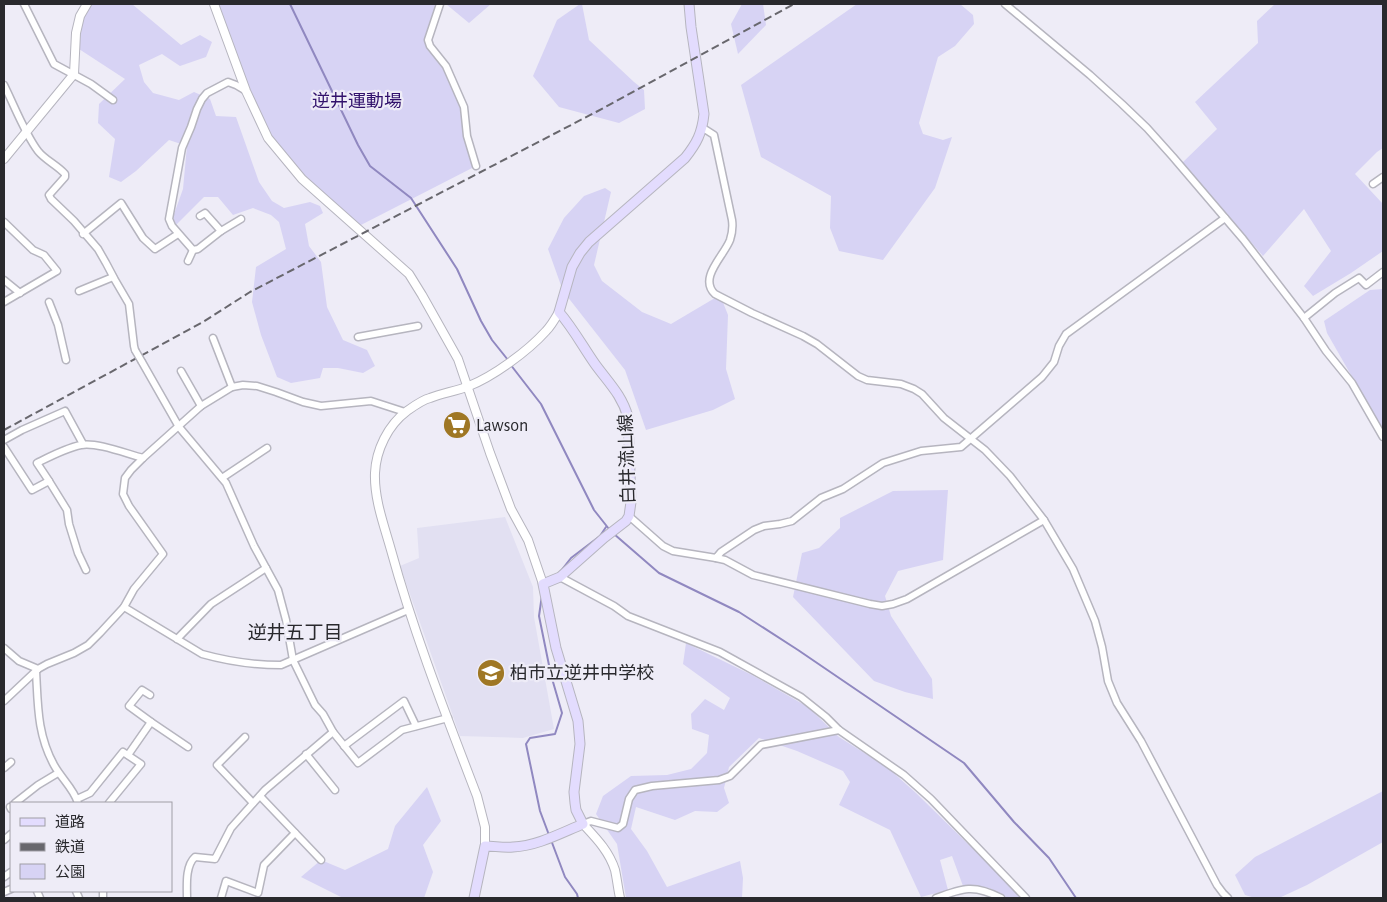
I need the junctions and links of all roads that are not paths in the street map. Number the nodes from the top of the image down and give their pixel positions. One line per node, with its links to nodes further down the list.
1 (24, 4): 7 (street)
2 (87, 4): 7 (street)
3 (214, 4): 9 (street)
4 (440, 4): 14 (street)
5 (689, 4): 11 (main road)
6 (1005, 4): 18 (street)
7 (74, 74): 10 (street); 12 (street)
8 (4, 85): 12 (street)
9 (246, 91): 23 (street); 41 (street)
10 (113, 100)
11 (703, 128): 33 (main road); 46 (street)
12 (27, 132): 13 (street); 22 (street)
13 (4, 160)
14 (476, 166)
15 (1383, 177): 16 (street)
16 (1373, 184)
17 (200, 216): 21 (street)
18 (1225, 218): 34 (street); 46 (street)
19 (241, 219): 21 (street)
20 (5, 225): 30 (street)
21 (221, 231): 24 (street)
22 (83, 234): 23 (street); 27 (street)
23 (178, 234): 24 (street)
24 (193, 250): 25 (street)
25 (188, 261)
26 (1383, 272): 34 (street)
27 (113, 277): 29 (street); 44 (street, bridge)
28 (4, 280): 30 (street)
29 (79, 291)
30 (20, 293): 31 (street)
31 (4, 302)
32 (49, 302): 38 (street)
33 (558, 312): 41 (street); 54 (main road, 白井流山線)
34 (1304, 318): 45 (street)
35 (418, 326): 36 (street)
36 (358, 337)
37 (213, 338): 40 (street)
38 (66, 360)
39 (181, 371): 42 (street)
40 (232, 387): 42 (street); 43 (street)
41 (468, 387): 43 (street); 60 (street)
42 (201, 406): 44 (street)
43 (405, 412): 62 (street)
44 (179, 427): 51 (street); 52 (street)
45 (1383, 437)
46 (969, 439): 55 (street); 56 (street)
47 (4, 440): 48 (street)
48 (83, 444): 51 (street); 53 (street)
49 (4, 447): 53 (street)
50 (267, 448): 52 (street)
51 (143, 458): 61 (street)
52 (222, 478): 57 (street)
53 (49, 481): 58 (street)
54 (629, 516): 56 (street); 59 (main road, 白井流山線)
55 (1044, 520): 56 (street); 99 (street)
56 (716, 558)
57 (266, 568): 63 (street); 65 (street)
58 (86, 570)
59 (560, 577): 60 (main road, 白井流山線); 72 (street)
60 (543, 584): 88 (main road)
61 (124, 606): 63 (street); 66 (street)
62 (408, 610): 65 (street); 69 (street)
63 (177, 639): 65 (street)
64 (4, 648): 66 (street)
65 (293, 660): 73 (street)
66 (37, 670): 68 (street); 81 (street)
67 (150, 695): 70 (street)
68 (4, 701)
69 (448, 718): 71 (street); 90 (street)
70 (151, 722): 76 (street); 78 (street)
71 (416, 726): 75 (street); 75 (street)
72 (839, 730): 88 (street); 98 (street)
73 (333, 732): 75 (street); 77 (street)
74 (245, 737): 87 (street)
75 (344, 746)
76 (188, 747)
77 (306, 754): 82 (street); 83 (street)
78 (128, 755): 84 (street); 86 (street)
79 (11, 762): 80 (street)
80 (4, 768)
81 (58, 772): 84 (street); 85 (street)
82 (335, 790)
83 (260, 796): 87 (street); 89 (street)
84 (78, 801)
85 (16, 802)
86 (110, 802)
87 (253, 803): 92 (street)
88 (583, 824): 90 (main road); 95 (street)
89 (295, 833): 91 (street); 93 (street)
90 (486, 846): 94 (main road)
91 (321, 860)
92 (187, 898)
93 (220, 898)
94 (474, 898)
95 (620, 898)
96 (936, 898): 97 (street)
97 (1001, 898)
98 (1026, 898)
99 (1228, 898)

